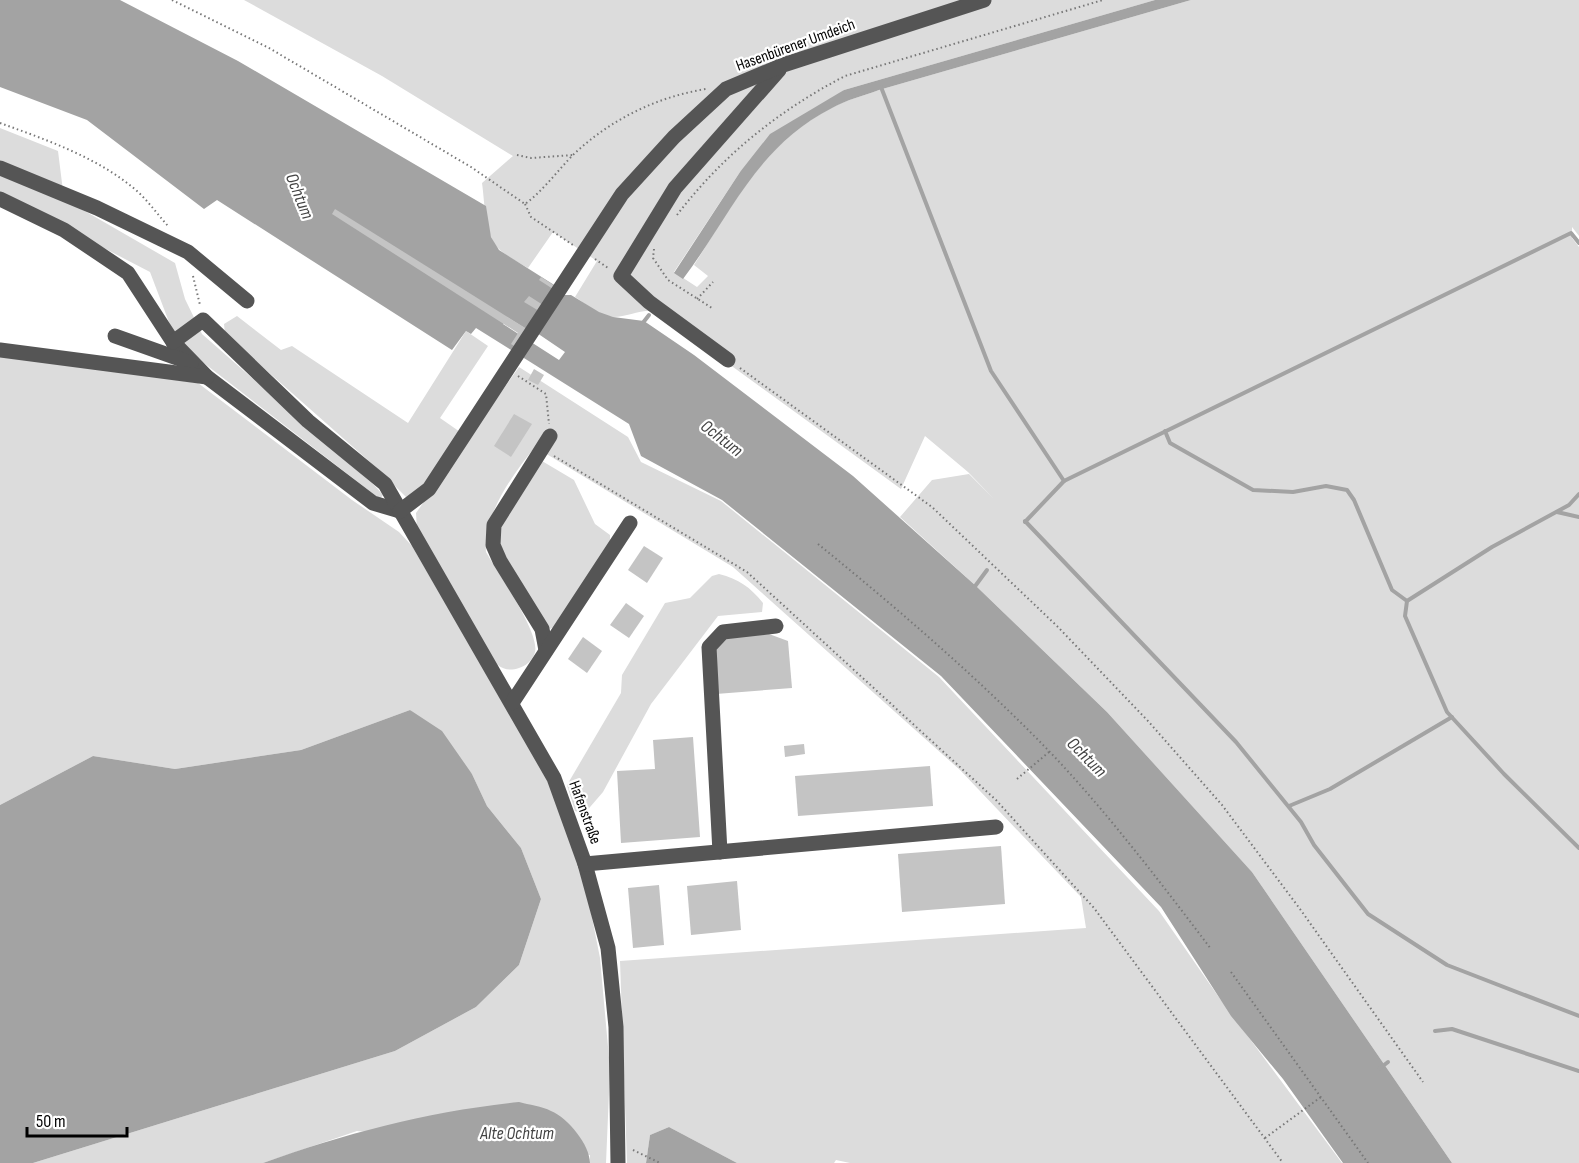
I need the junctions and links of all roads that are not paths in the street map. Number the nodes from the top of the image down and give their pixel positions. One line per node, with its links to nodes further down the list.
1 (984, 0): 2 (street, Hasenbürener Umdeich)
2 (783, 65): 9 (street); 13 (street, Hasenbürener Umdeich)
3 (0, 168): 5 (street)
4 (0, 199): 7 (street)
5 (247, 301)
6 (115, 336): 10 (street)
7 (172, 342): 10 (street); 13 (street, Hafenstraße)
8 (0, 350): 11 (street)
9 (728, 360)
10 (195, 365): 11 (street)
11 (207, 377): 13 (street)
12 (550, 436): 16 (street)
13 (400, 511): 17 (street, Hafenstraße)
14 (630, 523): 16 (street)
15 (777, 626): 19 (street)
16 (546, 650): 17 (street)
17 (512, 703): 20 (street, Hafenstraße)
18 (996, 827): 19 (street)
19 (720, 852): 20 (street)
20 (585, 864): 21 (street, Hafenstraße)
21 (618, 1163)

